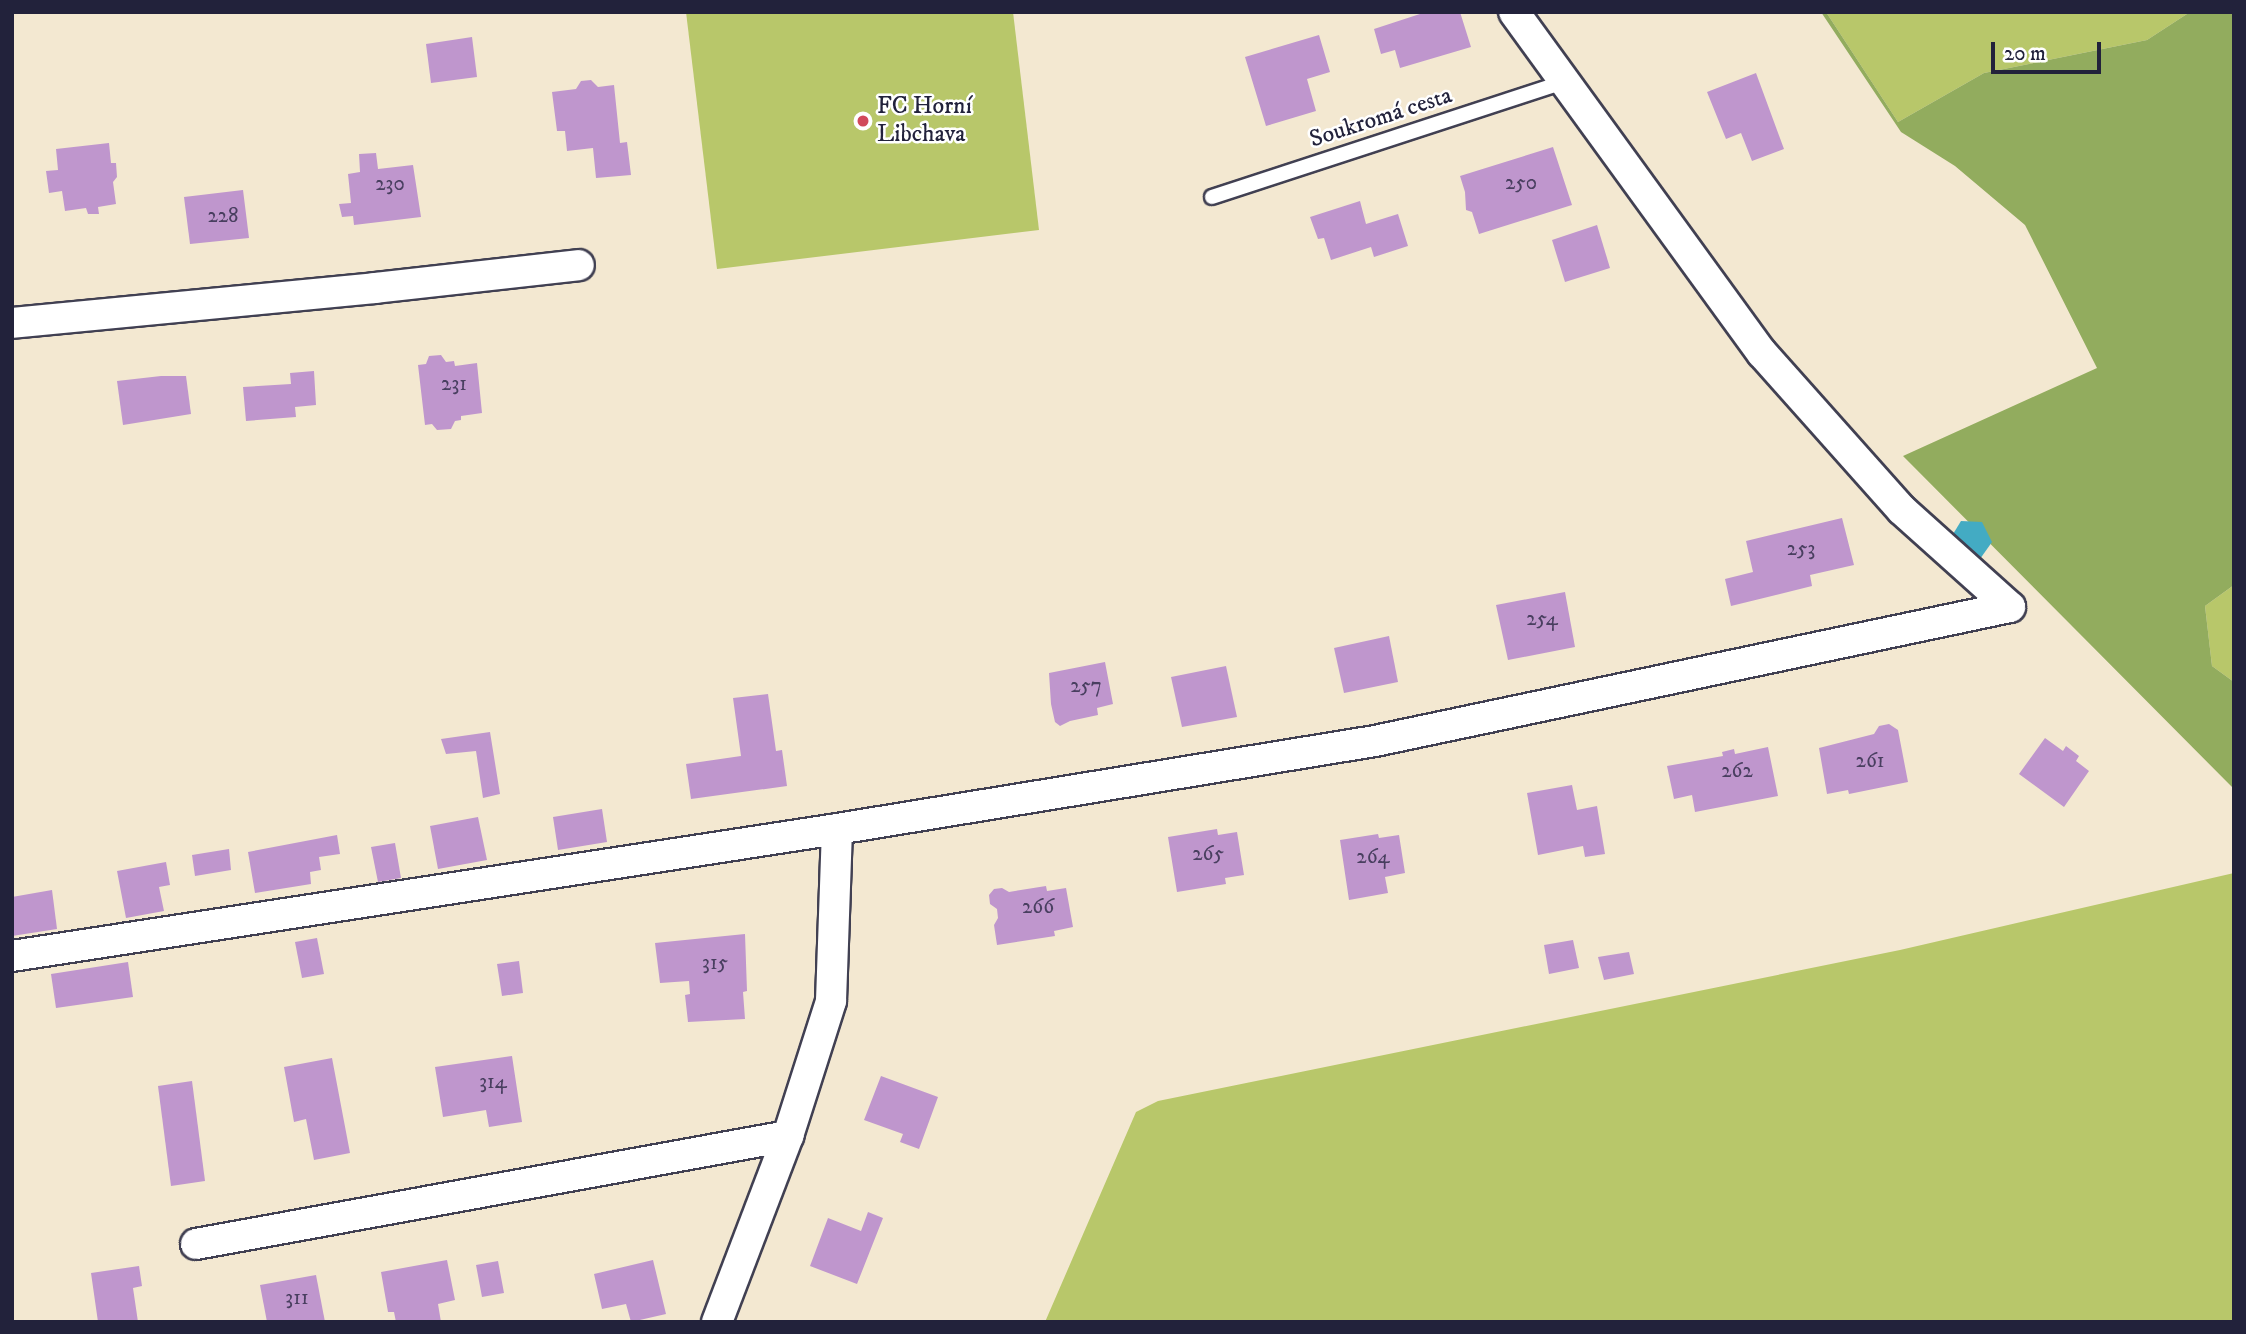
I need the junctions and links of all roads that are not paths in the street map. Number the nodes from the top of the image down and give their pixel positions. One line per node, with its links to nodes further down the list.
1 (1514, 12): 2 (street)
2 (1564, 82): 3 (lane, Soukromá cesta); 6 (street)
3 (1212, 197)
4 (579, 265): 5 (street)
5 (12, 323)
6 (837, 830): 7 (street); 8 (street)
7 (12, 956)
8 (788, 1136): 9 (street); 10 (street)
9 (196, 1244)
10 (717, 1322)

